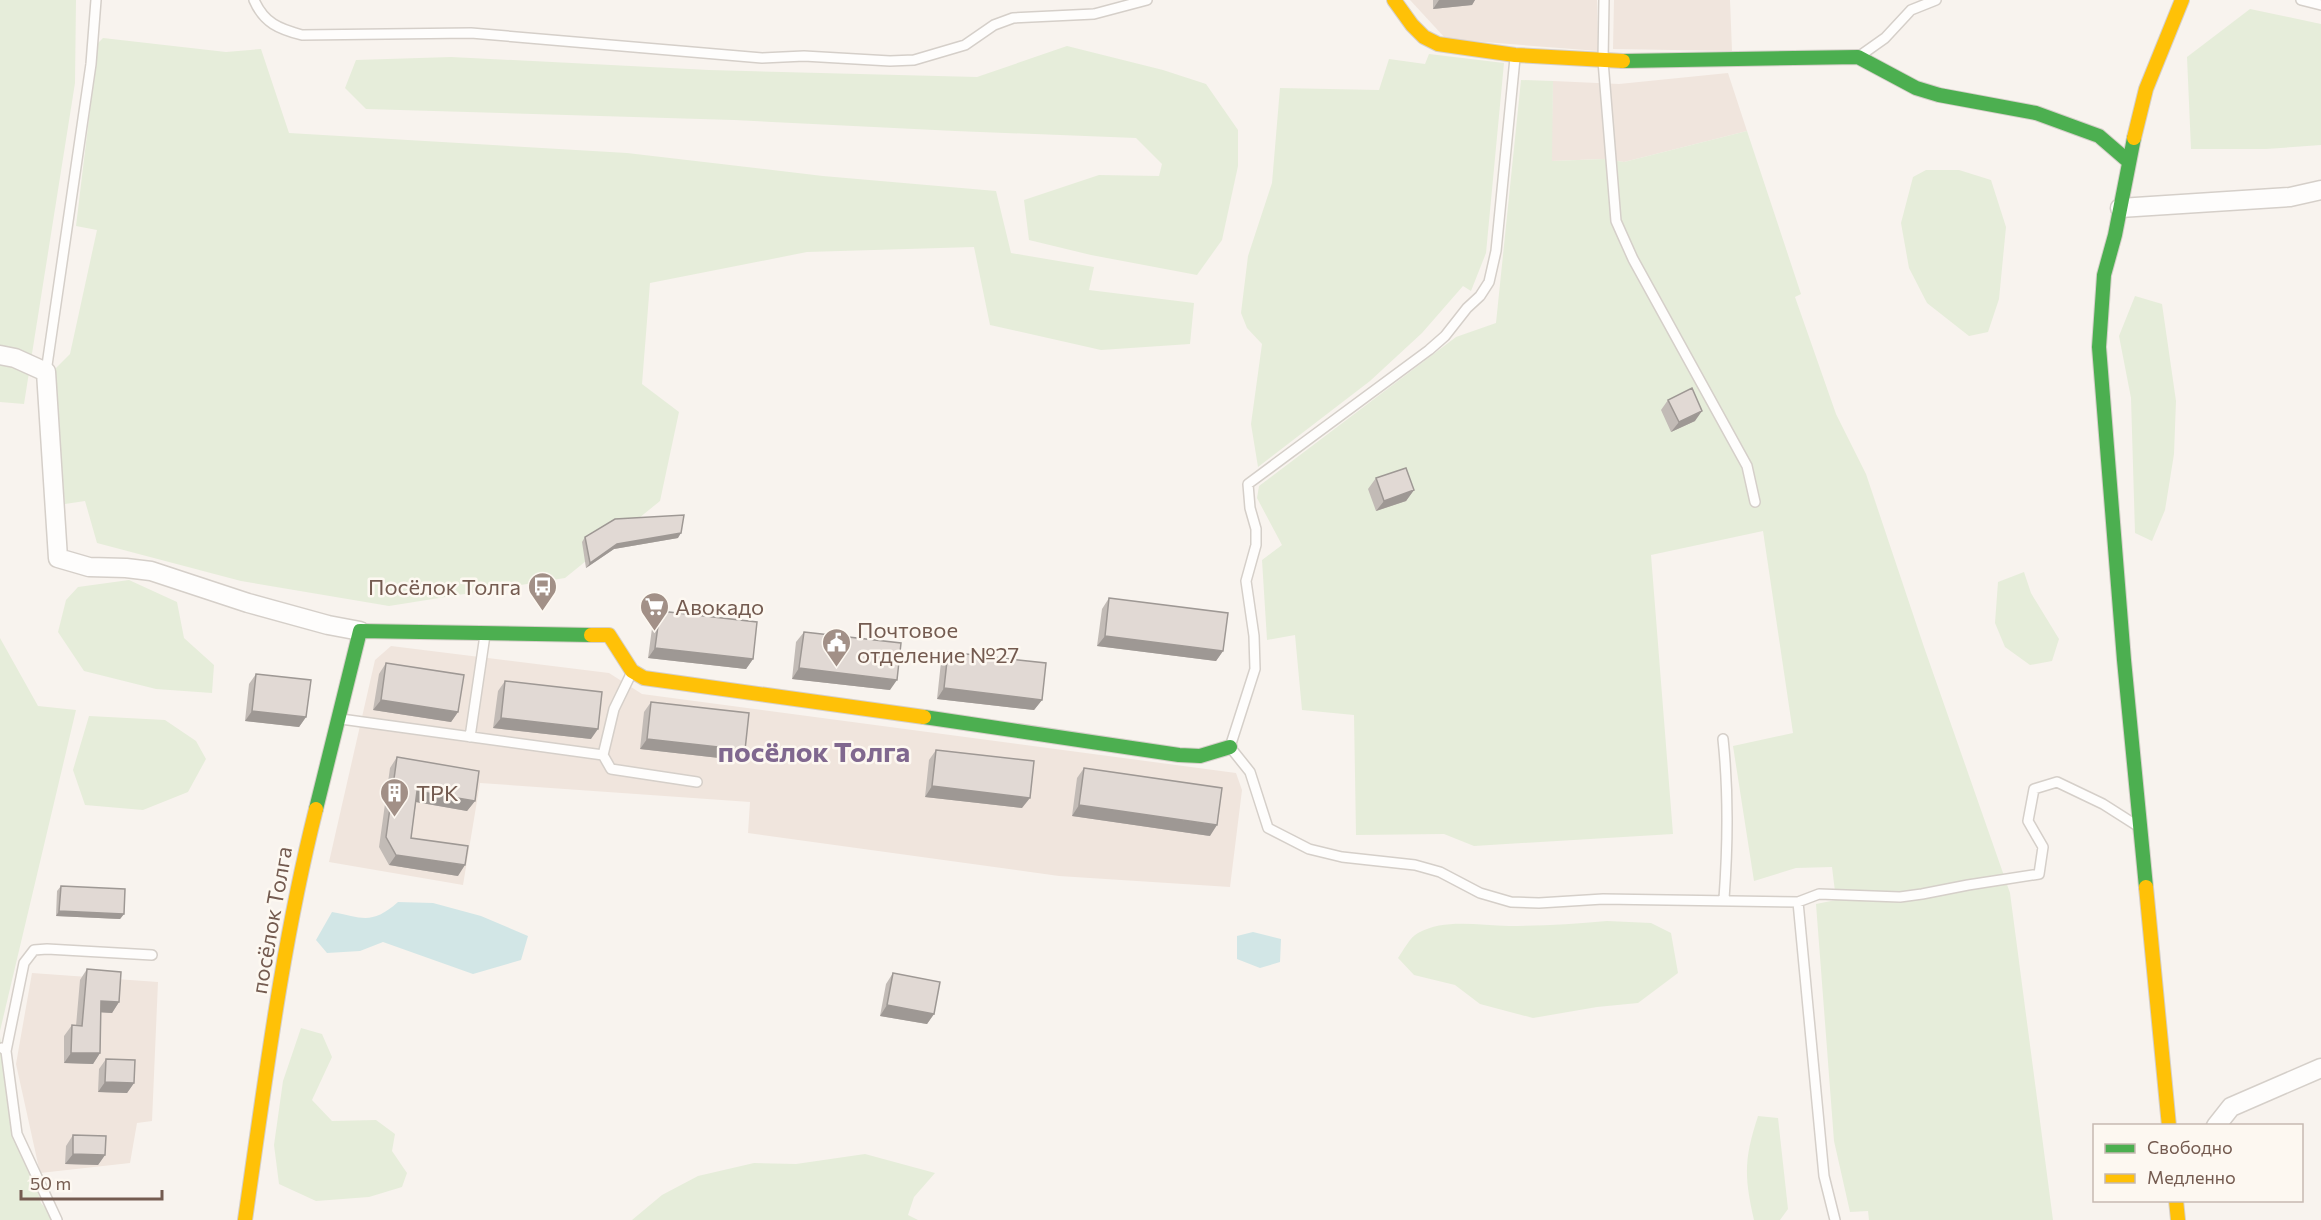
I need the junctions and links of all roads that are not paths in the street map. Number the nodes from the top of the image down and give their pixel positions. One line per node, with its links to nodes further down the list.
1 (96, 0): 17 (lane)
2 (254, 0): 3 (lane)
3 (1147, 0)
4 (1394, 0): 10 (street)
5 (1604, 0): 12 (lane)
6 (1936, 0): 11 (lane)
7 (2182, 0): 13 (street)
8 (2301, 0): 9 (lane)
9 (2321, 5)
10 (1515, 55): 12 (street); 25 (lane)
11 (1858, 57): 12 (street); 13 (street)
12 (1603, 61): 18 (lane)
13 (2128, 161): 15 (street)
14 (2321, 190): 15 (street)
15 (2120, 208): 28 (street)
16 (0, 355): 17 (street)
17 (46, 372): 19 (street)
18 (1755, 502)
19 (360, 631): 20 (street); 22 (street, посёлок Толга)
20 (486, 632): 21 (street); 23 (lane)
21 (632, 671): 25 (street); 26 (lane)
22 (338, 718): 23 (lane); 38 (street, посёлок Толга)
23 (470, 737): 26 (lane)
24 (1723, 739): 29 (lane)
25 (1230, 747): 29 (lane)
26 (603, 755): 27 (lane)
27 (697, 782)
28 (2140, 828): 30 (lane); 34 (street)
29 (1724, 899): 30 (lane)
30 (1798, 902): 39 (lane)
31 (152, 955): 32 (lane)
32 (3, 1049): 37 (lane)
33 (2321, 1068): 35 (street)
34 (2169, 1124)
35 (2217, 1124)
36 (2176, 1202): 40 (street)
37 (57, 1220)
38 (245, 1220)
39 (1835, 1220)
40 (2178, 1220)

